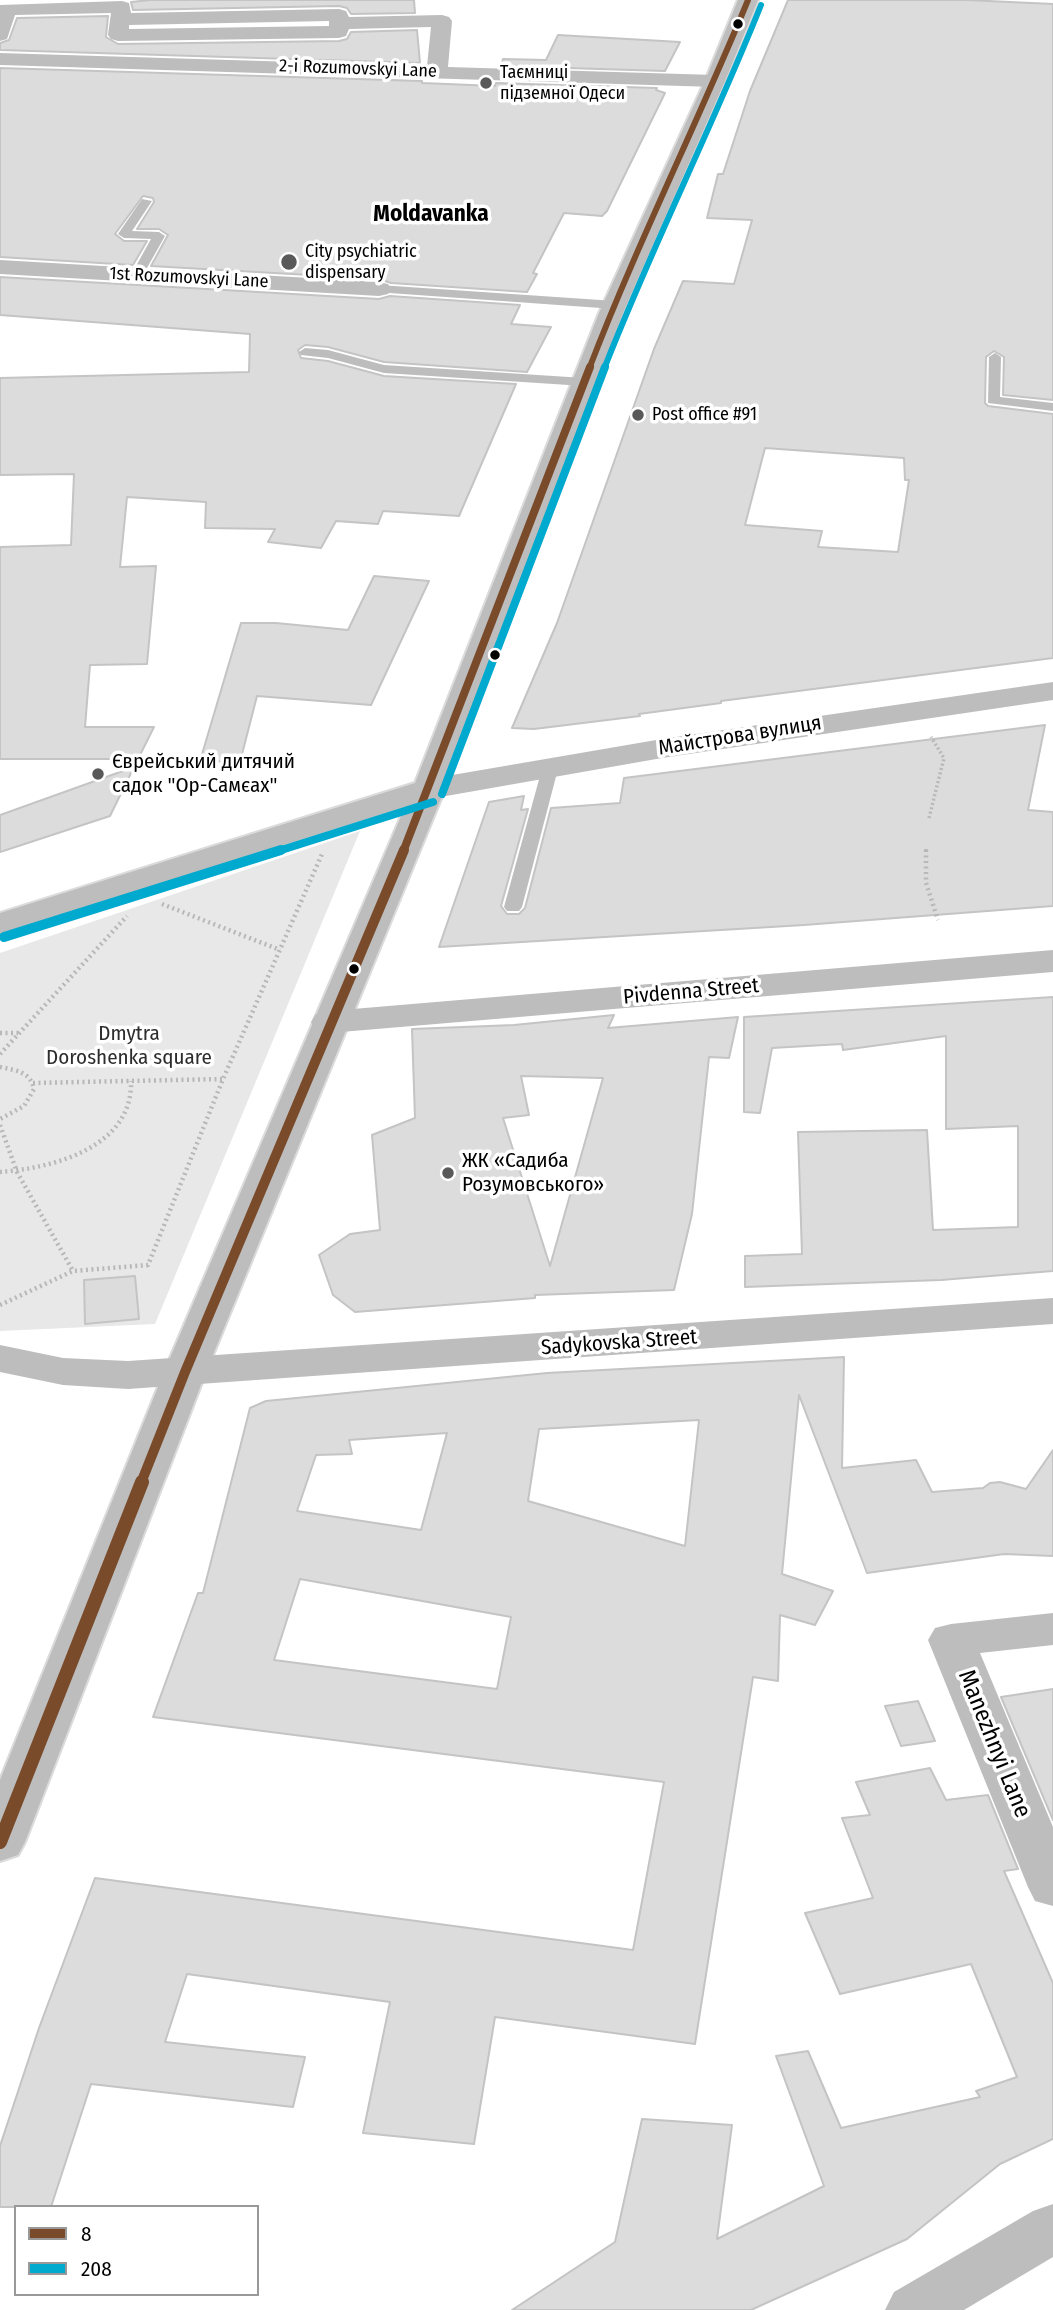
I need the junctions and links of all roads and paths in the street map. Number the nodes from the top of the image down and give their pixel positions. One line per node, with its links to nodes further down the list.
1 (748, 0): 7 (street)
2 (119, 27): 3 (street); 5 (street); 6 (street)
3 (0, 35)
4 (0, 59): 5 (street, 2-i Rozumovskyi Lane)
5 (114, 62): 6 (street, 2-i Rozumovskyi Lane)
6 (437, 72): 7 (street, 2-i Rozumovskyi Lane)
7 (715, 81): 12 (street)
8 (146, 201): 10 (lane)
9 (0, 267): 10 (street, 1st Rozumovskyi Lane)
10 (137, 275): 11 (street, 1st Rozumovskyi Lane)
11 (379, 289): 12 (lane)
12 (615, 304): 15 (street)
13 (305, 352): 15 (lane)
14 (995, 357): 16 (lane)
15 (584, 382): 20 (street)
16 (1053, 407)
17 (1053, 691): 19 (street, Майстрова вулиця)
18 (930, 735): 21 (path)
19 (551, 765): 20 (street, Майстрова вулиця); 25 (lane)
20 (429, 789): 28 (street, Майстрова вулиця); 31 (street)
21 (929, 818)
22 (326, 844): 29 (path)
23 (926, 849): 27 (path)
24 (158, 903): 29 (path)
25 (513, 907)
26 (131, 912): 33 (path)
27 (938, 920)
28 (0, 924)
29 (280, 950): 36 (path)
30 (1053, 961): 31 (street, Pivdenna Street)
31 (329, 1022): 47 (street)
32 (0, 1033): 33 (path)
33 (19, 1033): 34 (path)
34 (0, 1054)
35 (0, 1067): 38 (path)
36 (223, 1079): 37 (path); 43 (path)
37 (131, 1081): 38 (path); 42 (path)
38 (33, 1083): 39 (path)
39 (0, 1119)
40 (0, 1125): 42 (path)
41 (0, 1172): 42 (path)
42 (17, 1172): 43 (path)
43 (73, 1271): 44 (path)
44 (0, 1305)
45 (1053, 1311): 47 (street, Sadykovska Street)
46 (0, 1358): 47 (street)
47 (185, 1372): 49 (street)
48 (1053, 1629): 50 (street, Manezhnyi Lane)
49 (0, 1842)
50 (1053, 1888)
51 (1053, 2228): 52 (street)
52 (914, 2310)

